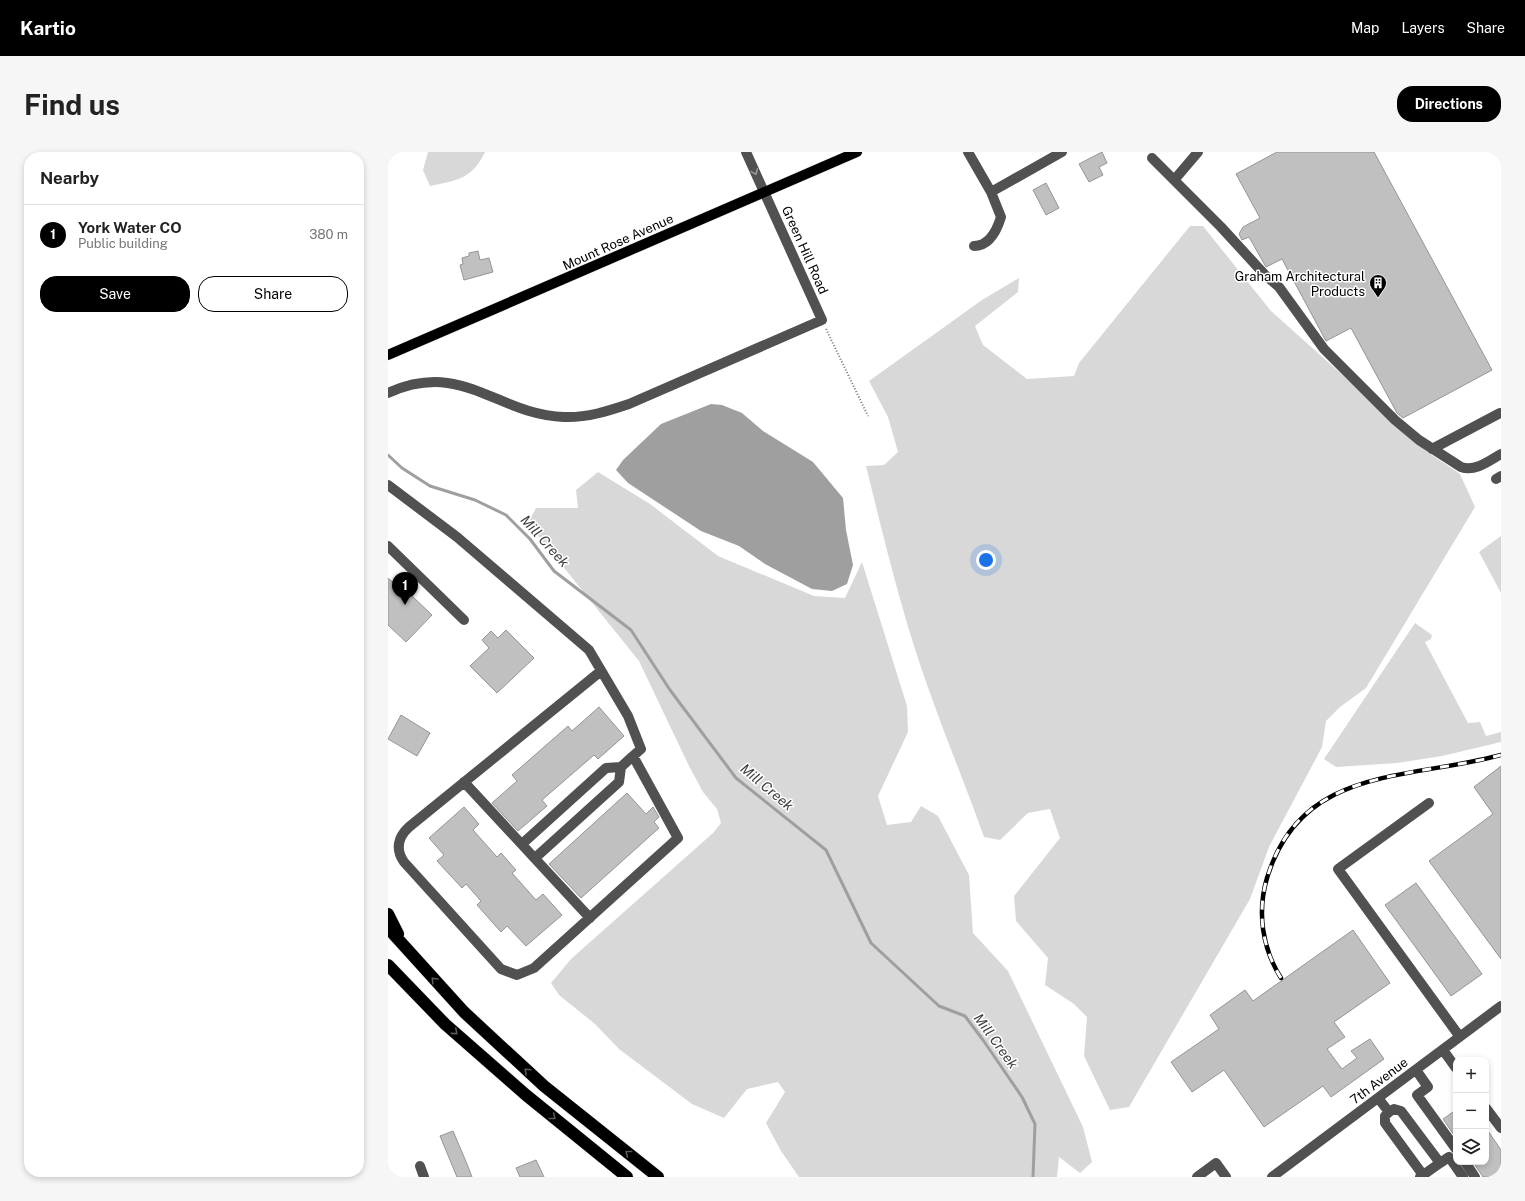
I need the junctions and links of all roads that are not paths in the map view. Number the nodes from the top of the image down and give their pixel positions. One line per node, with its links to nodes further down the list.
1 (746, 152): 8 (street, Green Hill Road, one-way to 8)
2 (857, 152): 8 (main road, Mount Rose Avenue)
3 (968, 152): 9 (street)
4 (1062, 152): 9 (street)
5 (1198, 152): 7 (street)
6 (1152, 158): 7 (street)
7 (1175, 180): 14 (street)
8 (764, 191): 11 (main road, Mount Rose Avenue); 12 (street, Green Hill Road)
9 (991, 192): 10 (street)
10 (974, 246)
11 (388, 355)
12 (388, 393)
13 (1500, 413): 14 (street)
14 (1432, 449): 15 (street)
15 (1501, 454)
16 (388, 485): 19 (street)
17 (388, 546): 18 (street)
18 (464, 620)
19 (601, 670): 20 (street); 22 (street)
20 (633, 756): 21 (street); 27 (street)
21 (621, 767): 24 (street); 25 (street)
22 (464, 782): 24 (street); 27 (street)
23 (1429, 803): 32 (street)
24 (522, 844): 25 (street)
25 (535, 858): 27 (street)
26 (388, 914): 29 (highway)
27 (590, 918)
28 (388, 928): 29 (highway)
29 (405, 948): 47 (highway, one-way to 29)
30 (388, 965): 46 (highway, one-way to 46)
31 (1501, 1006): 32 (street, 7th Avenue)
32 (1460, 1037): 33 (street, 7th Avenue)
33 (1442, 1050): 34 (street); 35 (street, 7th Avenue)
34 (1453, 1064)
35 (1416, 1070): 36 (street, 7th Avenue); 40 (street)
36 (1378, 1098): 37 (street); 50 (street, 7th Avenue)
37 (1389, 1112): 41 (street); 44 (street)
38 (1489, 1112): 39 (street)
39 (1501, 1128)
40 (1453, 1146)
41 (1440, 1163): 44 (street); 51 (street)
42 (1467, 1165): 52 (street)
43 (420, 1166): 45 (street)
44 (1422, 1176)
45 (424, 1177)
46 (627, 1177)
47 (658, 1177)
48 (1197, 1177): 49 (street)
49 (1226, 1177)
50 (1272, 1177)
51 (1463, 1177)
52 (1475, 1177)

